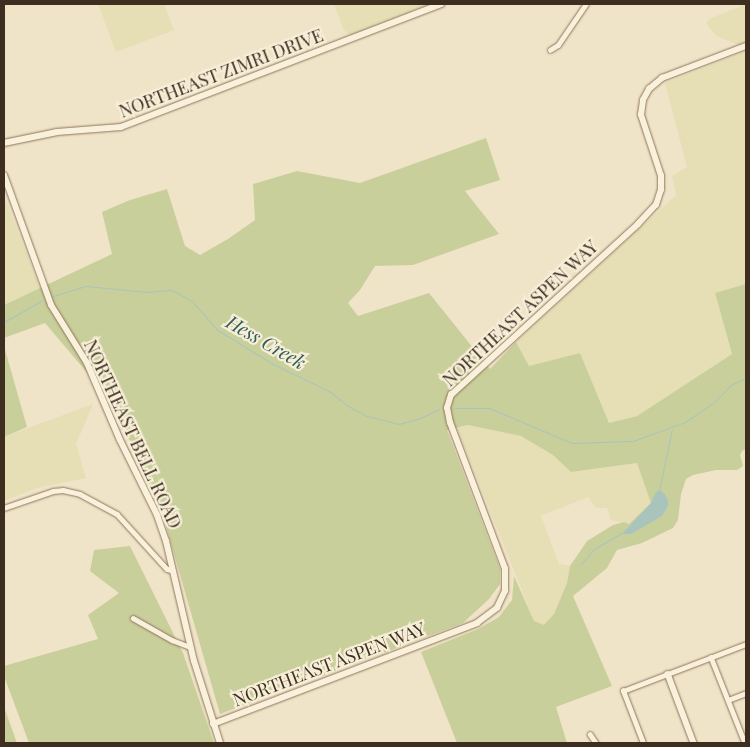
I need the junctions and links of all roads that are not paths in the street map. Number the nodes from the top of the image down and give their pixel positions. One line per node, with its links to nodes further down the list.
1 (441, 4): 5 (street, NORTHEAST ZIMRI DRIVE)
2 (586, 4): 4 (street)
3 (746, 46): 16 (street, NORTHEAST ASPEN WAY)
4 (550, 50)
5 (4, 143)
6 (4, 175): 8 (main road, NORTHEAST BELL ROAD)
7 (4, 508): 8 (street)
8 (173, 571): 11 (main road, NORTHEAST BELL ROAD)
9 (133, 618): 11 (street)
10 (746, 644): 12 (street)
11 (190, 647): 16 (main road, NORTHEAST BELL ROAD)
12 (711, 657): 13 (street); 15 (street)
13 (668, 674): 20 (street); 21 (street)
14 (746, 693): 15 (street)
15 (728, 700): 22 (street)
16 (213, 724): 18 (main road, NORTHEAST BELL ROAD)
17 (590, 734): 19 (street)
18 (220, 743)
19 (596, 743)
20 (643, 743)
21 (694, 743)
22 (745, 743)

